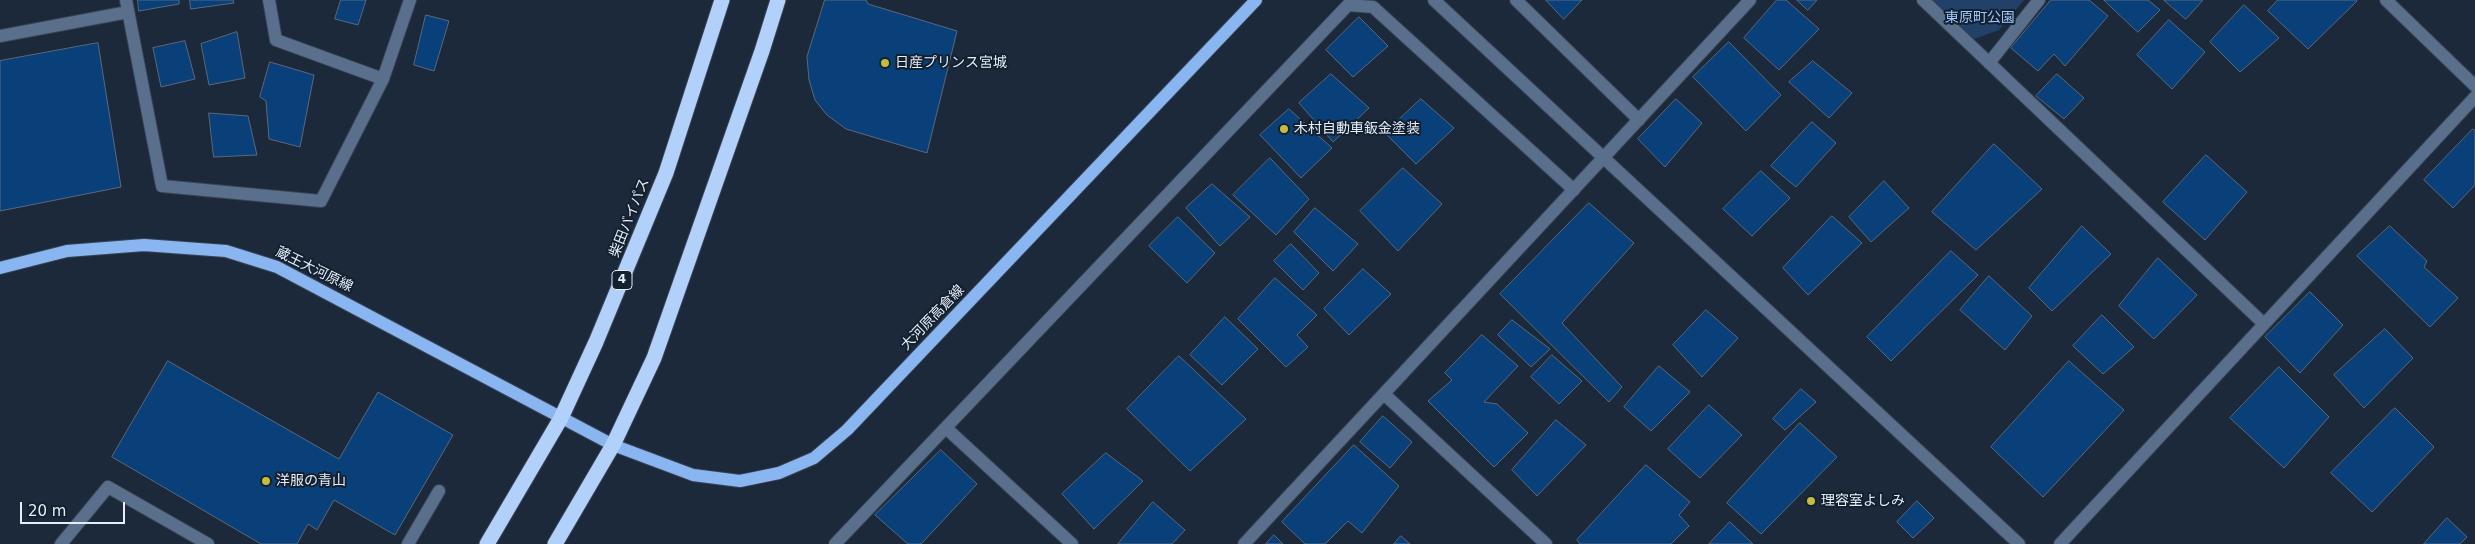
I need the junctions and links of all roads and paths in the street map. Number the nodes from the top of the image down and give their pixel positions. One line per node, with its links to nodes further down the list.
1 (269, 0): 15 (street)
2 (410, 0): 15 (street)
3 (722, 0): 24 (highway, 柴田バイパス / 4)
4 (778, 0): 26 (highway)
5 (1256, 0): 26 (main road, 大河原高倉線)
6 (1434, 0): 19 (street)
7 (1516, 0): 18 (street)
8 (1750, 0): 18 (street)
9 (1923, 0): 14 (street)
10 (2039, 0): 14 (street)
11 (2386, 0): 16 (street)
12 (127, 6): 13 (street); 15 (street)
13 (0, 36)
14 (1989, 63): 22 (street)
15 (383, 79)
16 (2475, 86)
17 (2475, 97): 22 (street)
18 (1638, 120): 19 (street)
19 (1604, 157): 20 (street); 37 (street)
20 (1574, 190): 23 (street); 25 (street)
21 (0, 268): 24 (main road, 蔵王大河原線)
22 (2264, 324): 38 (street)
23 (1384, 394): 35 (street); 36 (street)
24 (561, 418): 26 (main road, 大河原高倉線); 31 (highway, 柴田バイパス / 4)
25 (946, 428): 33 (street); 34 (street)
26 (614, 445): 32 (highway)
27 (439, 491): 30 (street)
28 (61, 544): 29 (street)
29 (208, 544)
30 (408, 544)
31 (487, 544)
32 (554, 544)
33 (835, 544)
34 (1072, 544)
35 (1244, 544)
36 (1546, 544)
37 (2020, 544)
38 (2060, 544)

